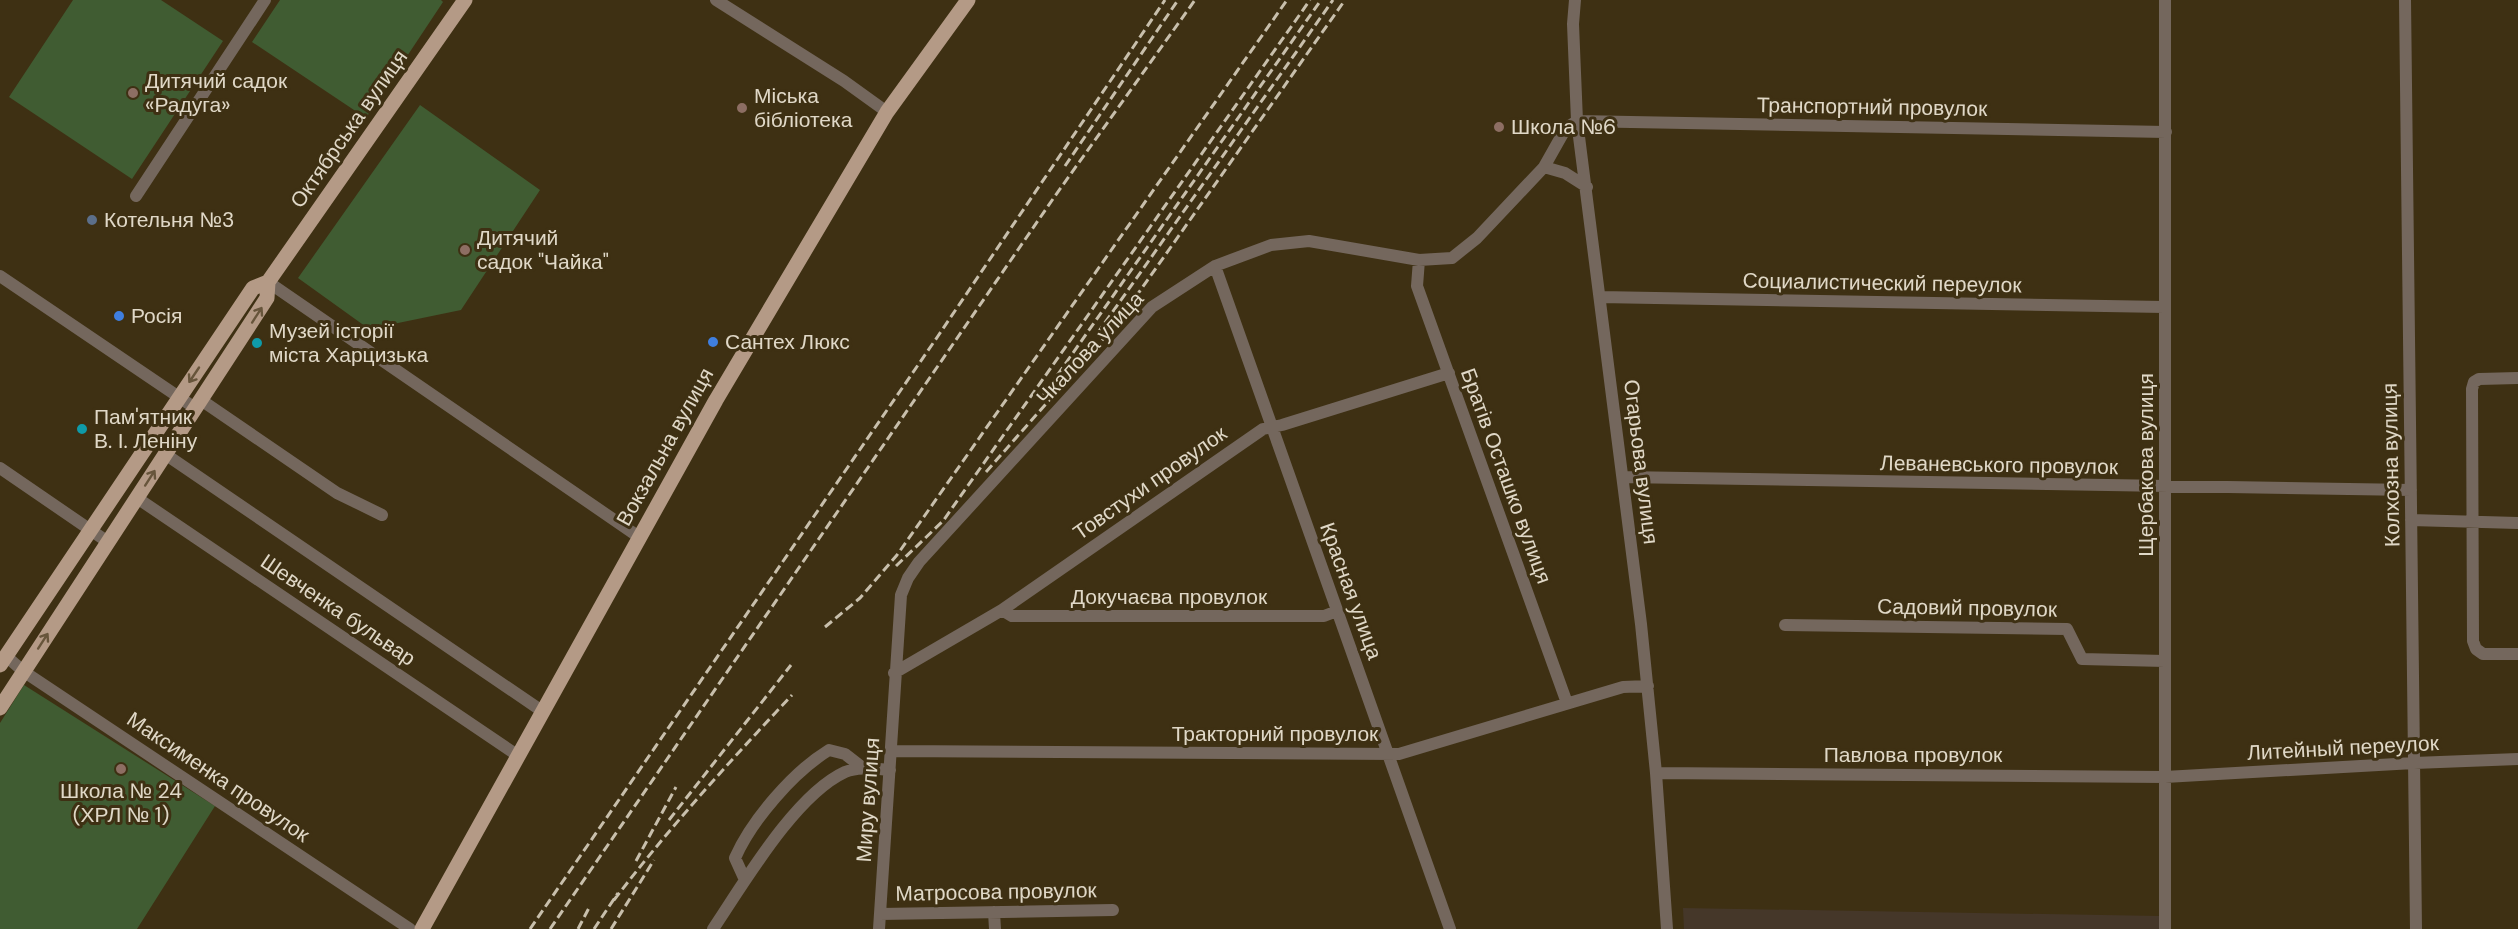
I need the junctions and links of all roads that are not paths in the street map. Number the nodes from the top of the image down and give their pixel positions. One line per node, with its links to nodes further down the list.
1 (265, 0): 13 (street)
2 (465, 0): 17 (main road, Октябрська вулиця)
3 (716, 0): 8 (street)
4 (968, 0): 8 (main road, Вокзальна вулиця)
5 (1575, 0): 9 (street, Огарьова вулиця)
6 (2165, 0): 10 (street, Щербакова вулиця)
7 (2405, 0): 29 (street, Колхозна вулиця)
8 (887, 112): 36 (main road, Вокзальна вулиця)
9 (1577, 121): 10 (street, Транспортний провулок); 11 (street, Чкалова улица); 12 (street, Огарьова вулиця)
10 (2166, 132): 19 (street, Щербакова вулиця)
11 (1544, 167): 12 (street); 14 (street, Чкалова улица)
12 (1587, 187): 18 (street, Огарьова вулиця)
13 (136, 196)
14 (1419, 260): 15 (street, Чкалова улица); 20 (street, Братів Осташко вулиця)
15 (1215, 266): 24 (street, Красная улица); 45 (street, Чкалова улица)
16 (0, 276): 22 (street)
17 (268, 282): 22 (main road, Октябрська вулиця, one-way to 22); 23 (main road, Октябрська вулиця, one-way to 17); 36 (street)
18 (1600, 297): 19 (street, Социалистический переулок); 27 (street, Огарьова вулиця)
19 (2164, 307): 28 (street, Щербакова вулиця)
20 (1449, 373): 24 (street, Товстухи провулок); 47 (street, Братів Осташко вулиця)
21 (2518, 378): 33 (street)
22 (179, 398): 23 (street); 35 (main road, Октябрська вулиця)
23 (198, 404): 25 (main road, Октябрська вулиця); 31 (street)
24 (1272, 427): 38 (street, Товстухи провулок); 39 (street, Красная улица)
25 (165, 454): 30 (main road, Октябрська вулиця, one-way to 25); 49 (street, Шевченка бульвар)
26 (0, 468): 35 (street)
27 (1623, 477): 28 (street, Леваневського провулок); 46 (street, Огарьова вулиця)
28 (2165, 488): 29 (street, Леваневського провулок); 43 (street, Щербакова вулиця)
29 (2411, 490): 32 (street, Колхозна вулиця)
30 (137, 498): 37 (main road, Октябрська вулиця); 52 (street, Шевченка бульвар)
31 (382, 515)
32 (2411, 520): 33 (street); 54 (street, Колхозна вулиця)
33 (2471, 520): 34 (street); 41 (street)
34 (2518, 523)
35 (90, 531): 37 (street); 42 (main road, Октябрська вулиця)
36 (639, 537): 49 (main road, Вокзальна вулиця)
37 (108, 542): 44 (main road, Октябрська вулиця, one-way to 37)
38 (1002, 610): 39 (street, Докучаєва провулок); 45 (street, Товстухи провулок)
39 (1337, 611): 51 (street, Красная улица)
40 (1785, 625): 43 (street, Садовий провулок)
41 (2518, 654)
42 (3, 660): 44 (street, Максименка провулок)
43 (2165, 661): 58 (street, Щербакова вулиця)
44 (23, 671): 48 (main road, Октябрська вулиця); 63 (street, Максименка провулок)
45 (894, 673): 50 (street, Миру вулиця)
46 (1648, 686): 47 (street, Тракторний провулок); 57 (street, Огарьова вулиця)
47 (1567, 703): 51 (street, Тракторний провулок)
48 (0, 708)
49 (542, 711): 52 (main road, Вокзальна вулиця)
50 (891, 752): 51 (street, Тракторний провулок); 56 (street, Миру вулиця)
51 (1388, 754): 68 (street, Красная улица)
52 (518, 755): 64 (main road, Вокзальна вулиця)
53 (2518, 759): 54 (street, Литейный переулок)
54 (2414, 763): 58 (street, Литейный переулок); 71 (street, Колхозна вулиця)
55 (863, 768): 56 (street); 59 (street); 59 (street)
56 (890, 770): 62 (street, Миру вулиця)
57 (1656, 773): 58 (street, Павлова провулок); 69 (street, Огарьова вулиця)
58 (2168, 777): 70 (street, Щербакова вулиця)
59 (746, 880): 65 (street)
60 (1113, 910): 61 (street, Матросова провулок)
61 (994, 912): 62 (street, Матросова провулок); 67 (street)
62 (880, 914): 66 (street, Миру вулиця)
63 (410, 929)
64 (422, 929)
65 (713, 929)
66 (879, 929)
67 (995, 929)
68 (1450, 929)
69 (1666, 929)
70 (2165, 929)
71 (2416, 929)

